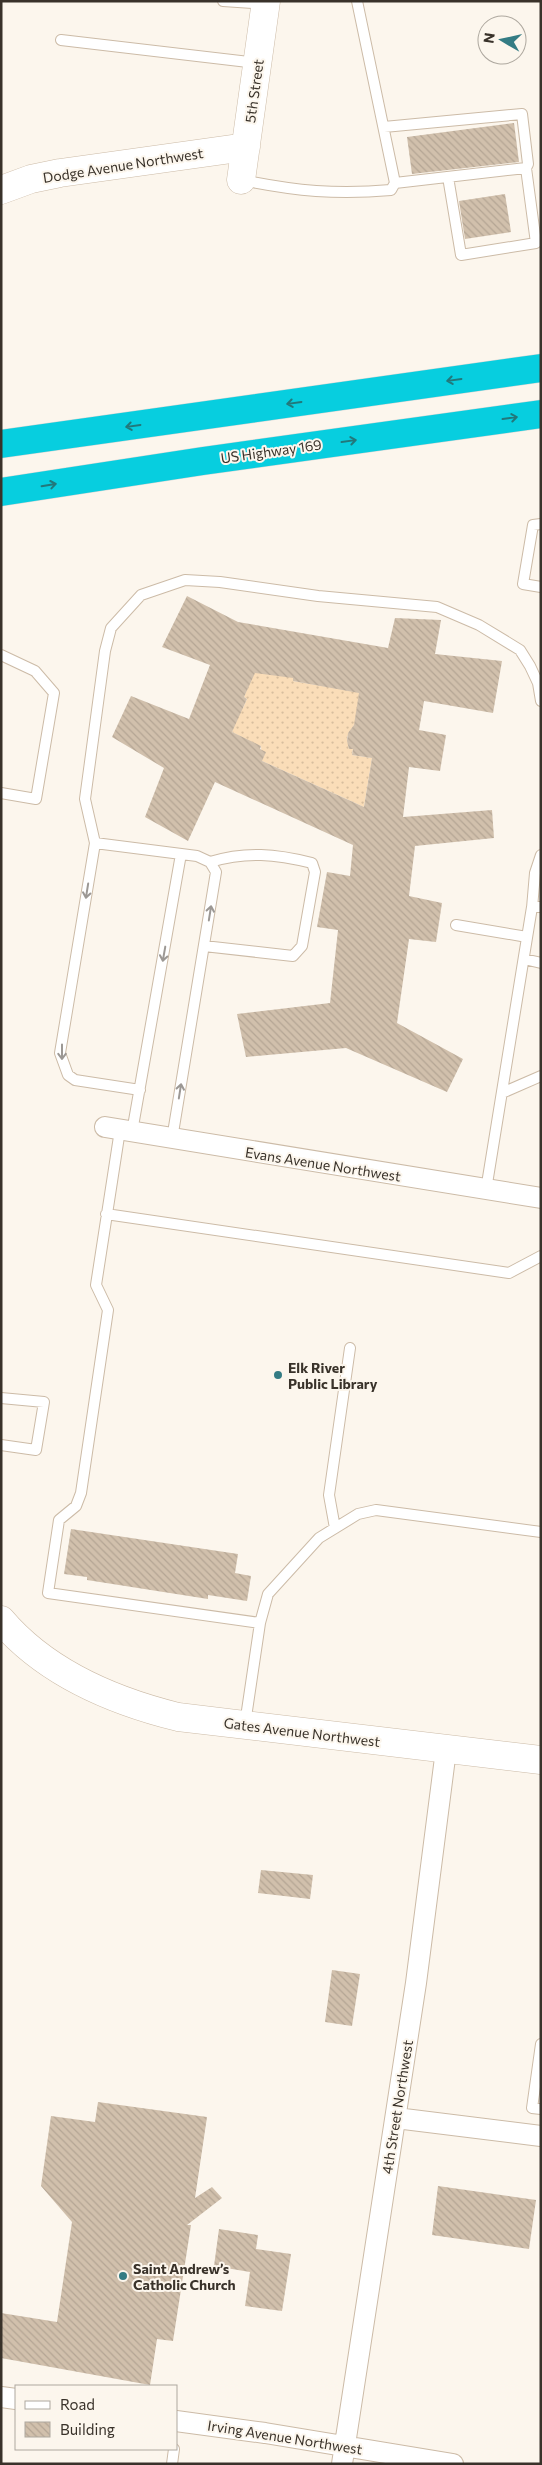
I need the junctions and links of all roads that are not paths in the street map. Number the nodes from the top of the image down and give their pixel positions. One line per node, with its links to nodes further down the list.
1 (223, 1): 3 (lane)
2 (357, 1): 6 (lane)
3 (266, 2): 5 (street, 5th Street)
4 (61, 40): 5 (lane)
5 (258, 63): 7 (street, 5th Street)
6 (384, 127): 8 (lane); 11 (lane)
7 (246, 147): 10 (street, 5th Street); 12 (street, Dodge Avenue Northwest)
8 (526, 168): 9 (lane); 9 (lane)
9 (448, 177): 11 (lane)
10 (241, 180): 11 (lane)
11 (395, 183)
12 (1, 190)
13 (534, 368): 15 (highway, one-way to 15)
14 (541, 414): 16 (highway, US Highway 169, one-way to 14)
15 (1, 444)
16 (1, 492)
17 (541, 524): 18 (lane)
18 (541, 587)
19 (1, 656): 21 (lane)
20 (541, 701): 22 (lane)
21 (1, 793)
22 (95, 843): 23 (lane); 33 (lane, one-way to 33)
23 (182, 854): 25 (lane); 33 (lane, one-way to 33)
24 (541, 855): 26 (lane)
25 (210, 862): 29 (lane, one-way to 25); 29 (lane)
26 (536, 908): 28 (lane)
27 (456, 925): 28 (lane)
28 (527, 937): 30 (lane)
29 (204, 946): 36 (lane, one-way to 29)
30 (524, 959): 31 (lane); 34 (lane)
31 (541, 963)
32 (541, 1076): 34 (lane)
33 (140, 1090): 35 (lane)
34 (502, 1093): 37 (lane)
35 (119, 1130): 36 (street, Evans Avenue Northwest); 39 (lane)
36 (172, 1139): 37 (street, Evans Avenue Northwest)
37 (486, 1190): 38 (street, Evans Avenue Northwest)
38 (541, 1198)
39 (106, 1214): 40 (lane); 47 (lane)
40 (541, 1256)
41 (350, 1348): 44 (lane)
42 (1, 1398): 43 (lane)
43 (1, 1445)
44 (335, 1528): 45 (lane); 47 (lane)
45 (541, 1532)
46 (1, 1620): 48 (street, Gates Avenue Northwest)
47 (260, 1623): 48 (lane)
48 (245, 1725): 49 (street, Gates Avenue Northwest)
49 (446, 1750): 50 (street, Gates Avenue Northwest); 53 (street, 4th Street Northwest)
50 (541, 1760)
51 (541, 2044): 52 (lane)
52 (541, 2109)
53 (396, 2118): 54 (street); 59 (street, 4th Street Northwest)
54 (541, 2136)
55 (1, 2397): 56 (street)
56 (15, 2399)
57 (178, 2425): 59 (street, Irving Avenue Northwest)
58 (174, 2450): 60 (lane)
59 (343, 2455): 61 (street, Irving Avenue Northwest)
60 (172, 2464)
61 (453, 2464)

